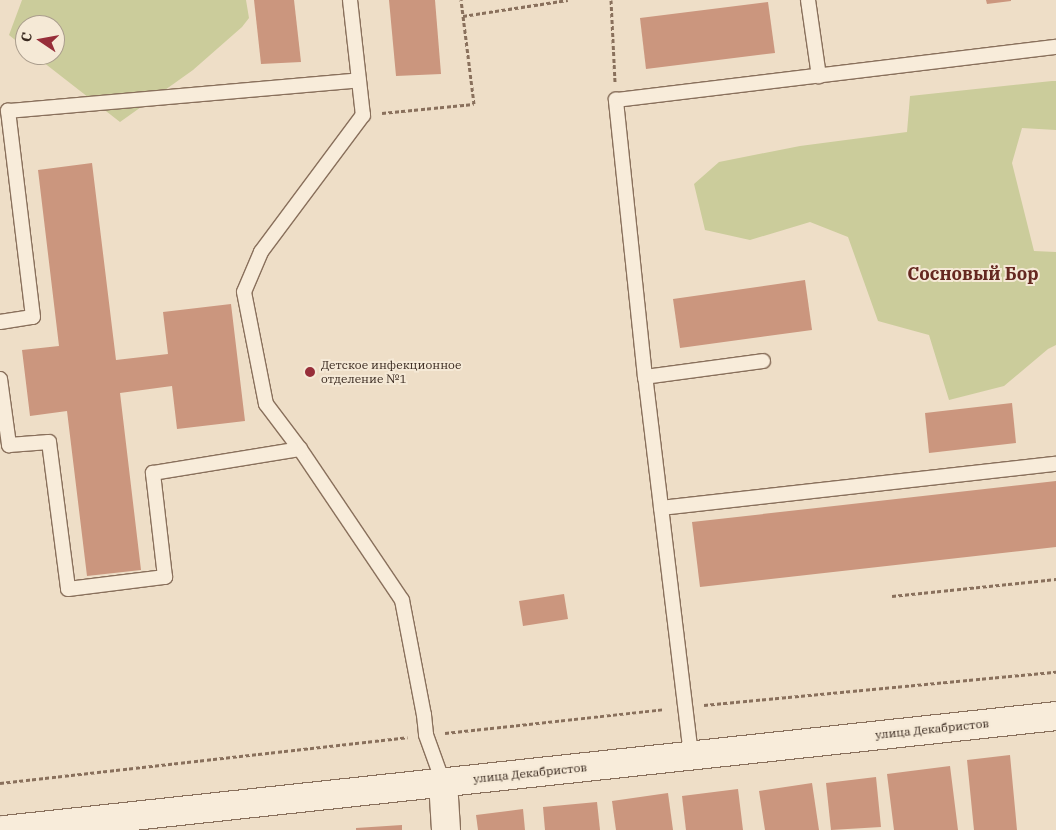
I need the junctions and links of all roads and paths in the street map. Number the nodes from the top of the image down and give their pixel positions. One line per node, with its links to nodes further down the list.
1 (350, 0): 9 (lane)
2 (461, 0): 6 (path)
3 (568, 0): 6 (path)
4 (611, 0): 10 (path)
5 (808, 0): 8 (lane)
6 (463, 16): 12 (path)
7 (1056, 47): 8 (lane)
8 (819, 76): 10 (lane)
9 (359, 80): 11 (lane); 12 (lane)
10 (616, 100): 15 (lane)
11 (4, 111): 13 (lane)
12 (362, 115): 17 (lane)
13 (0, 322)
14 (764, 361): 15 (lane)
15 (645, 377): 19 (lane)
16 (0, 379): 17 (lane)
17 (300, 449): 25 (lane)
18 (1056, 464): 19 (lane)
19 (661, 508): 23 (lane)
20 (1056, 579): 21 (path)
21 (892, 596)
22 (1056, 672): 23 (path)
23 (685, 707): 25 (path); 26 (lane)
24 (1056, 716): 26 (street, улица Декабристов)
25 (426, 735): 27 (lane); 28 (path)
26 (691, 755): 27 (street, улица Декабристов)
27 (443, 782): 29 (street, улица Декабристов); 30 (street)
28 (0, 783)
29 (4, 830)
30 (446, 830)

